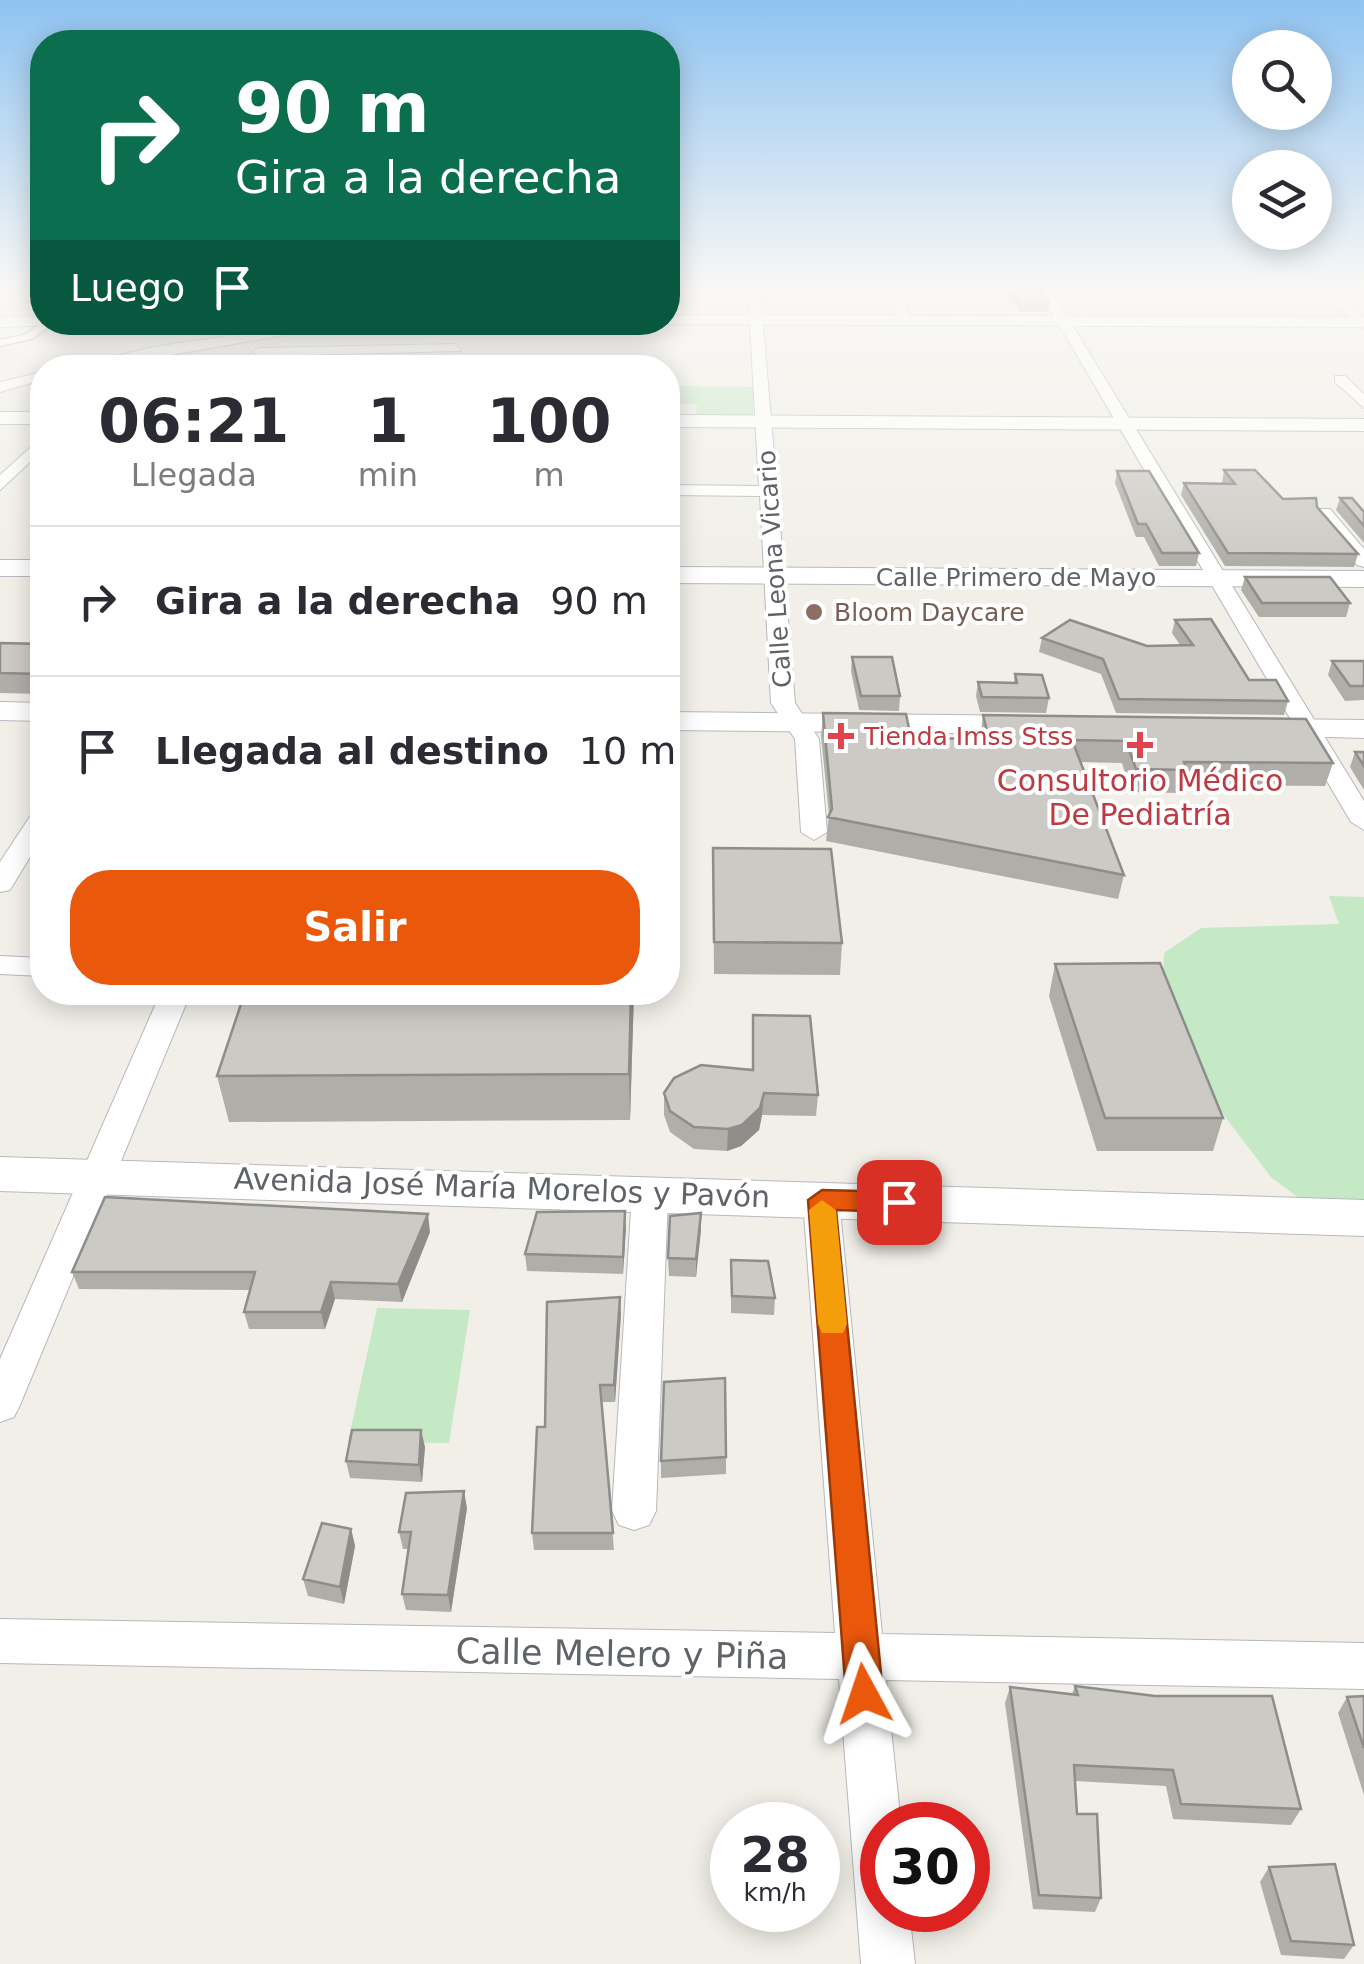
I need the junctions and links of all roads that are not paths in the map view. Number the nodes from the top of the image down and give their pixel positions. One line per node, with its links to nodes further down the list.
1 (24, 381): 5 (street)
2 (761, 381): 10 (street, Calle Leona Vicario)
3 (1100, 381): 11 (street)
4 (1343, 381): 6 (street)
5 (0, 387)
6 (1364, 403)
7 (0, 418): 8 (main road)
8 (30, 418)
9 (680, 421): 10 (main road)
10 (764, 422): 11 (main road); 16 (street, Calle Leona Vicario)
11 (1127, 424): 12 (main road); 23 (street)
12 (1364, 426)
13 (30, 454): 14 (street)
14 (0, 485)
15 (680, 490): 16 (street)
16 (768, 492): 22 (street, Calle Leona Vicario)
17 (1324, 513): 18 (street)
18 (1364, 561)
19 (0, 568): 20 (main road)
20 (30, 568)
21 (680, 575): 22 (main road, Calle Primero de Mayo)
22 (774, 576): 23 (main road, Calle Primero de Mayo); 28 (street, Calle Leona Vicario)
23 (1218, 578): 24 (main road, Calle Primero de Mayo); 31 (street)
24 (1364, 578)
25 (0, 711): 26 (main road)
26 (30, 712)
27 (680, 721): 28 (main road)
28 (799, 723): 29 (main road); 34 (street, Calle Leona Vicario)
29 (1072, 726)
30 (1229, 727): 31 (main road)
31 (1307, 728): 32 (main road); 33 (street)
32 (1364, 729)
33 (1364, 822)
34 (814, 832)
35 (30, 836): 36 (street)
36 (0, 884)
37 (0, 965): 38 (street)
38 (30, 966)
39 (170, 1005): 41 (street)
40 (0, 1174): 41 (main road, Avenida José María Morelos y Pavón)
41 (98, 1174): 42 (main road, Avenida José María Morelos y Pavón); 45 (street)
42 (650, 1194): 43 (main road, Avenida José María Morelos y Pavón); 46 (street)
43 (822, 1200): 44 (main road, Avenida José María Morelos y Pavón); 48 (street)
44 (1364, 1218)
45 (0, 1405)
46 (634, 1511)
47 (0, 1641): 48 (street, Calle Melero y Piña)
48 (861, 1660): 49 (street, Calle Melero y Piña); 50 (street)
49 (1364, 1666)
50 (874, 1802)
51 (885, 1932): 52 (street)
52 (888, 1964)

